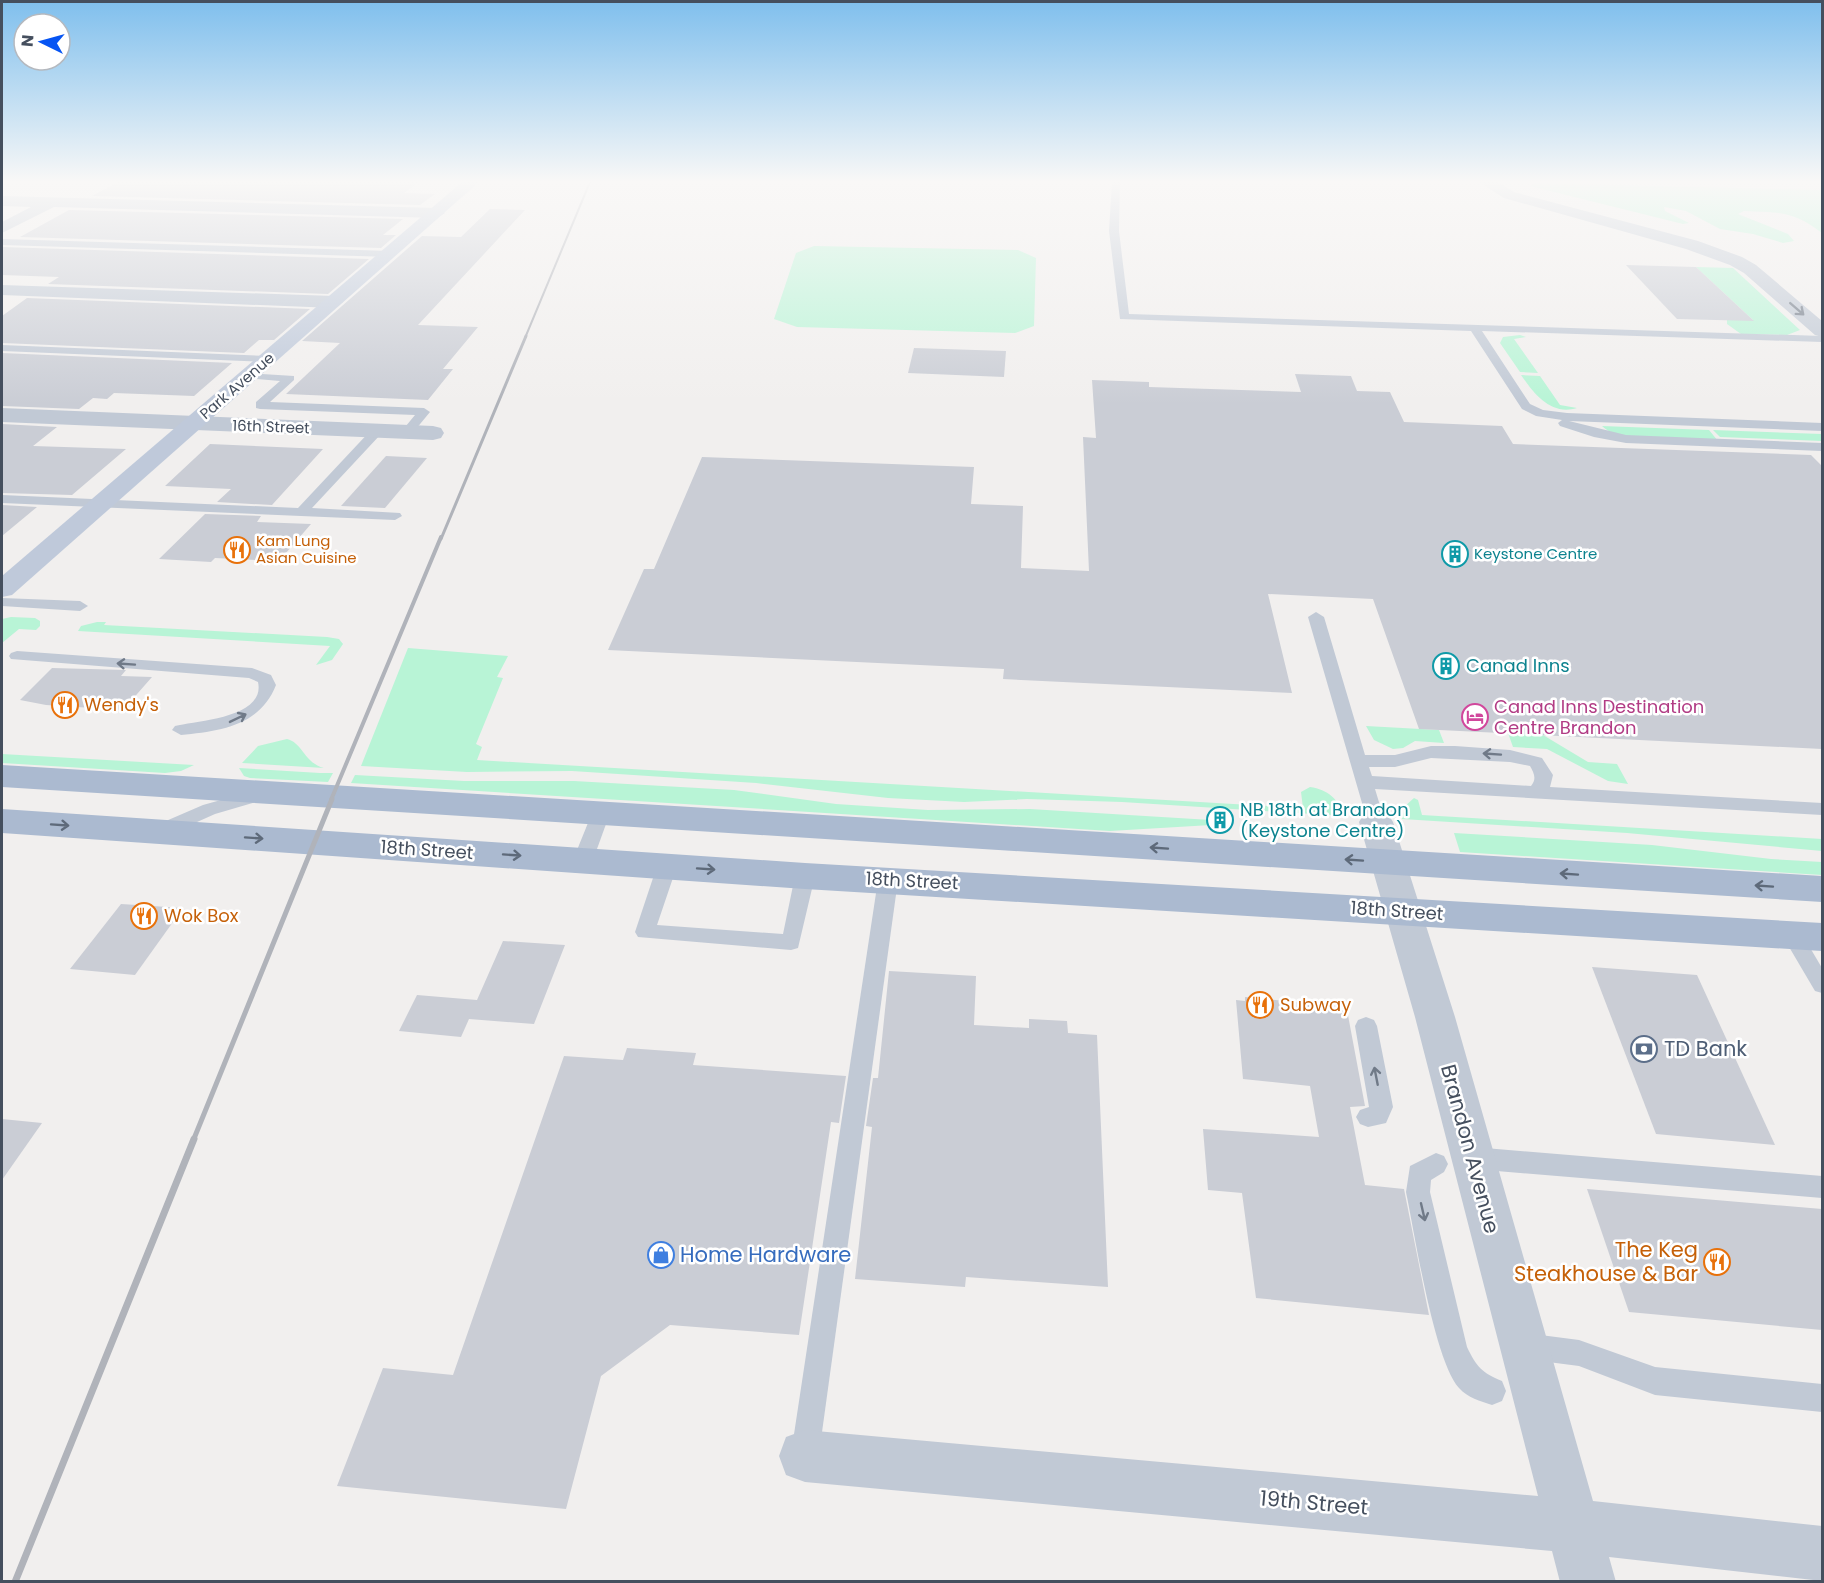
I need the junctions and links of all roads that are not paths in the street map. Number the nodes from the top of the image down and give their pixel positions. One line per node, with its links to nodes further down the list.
1 (388, 256): 7 (street, Park Avenue)
2 (1117, 256): 8 (lane)
3 (1722, 256): 9 (street, one-way to 9)
4 (1755, 256): 5 (street)
5 (1771, 263)
6 (2, 290): 7 (street)
7 (334, 302): 12 (street, Park Avenue)
8 (1474, 328): 10 (lane); 15 (lane)
9 (1822, 331)
10 (1822, 339)
11 (2, 348): 12 (lane)
12 (268, 359): 13 (street, Park Avenue)
13 (248, 376): 14 (lane); 17 (street, Park Avenue)
14 (279, 406): 18 (lane); 21 (lane)
15 (1540, 413): 19 (lane); 23 (lane)
16 (2, 416): 17 (street, 16th Street)
17 (193, 424): 18 (street, 16th Street); 25 (street, Park Avenue)
18 (257, 426): 20 (street, 16th Street)
19 (1822, 426)
20 (377, 430): 21 (street, 16th Street); 26 (lane)
21 (407, 432): 22 (street, 16th Street)
22 (434, 433)
23 (1822, 447)
24 (2, 499): 25 (lane)
25 (101, 503): 26 (lane); 28 (street, Park Avenue)
26 (301, 512): 27 (lane)
27 (395, 516)
28 (2, 589)
29 (2, 602): 30 (lane)
30 (80, 606)
31 (1316, 618): 34 (lane)
32 (17, 656): 33 (lane, one-way to 32)
33 (181, 730)
34 (1359, 761): 35 (lane, one-way to 34); 37 (lane)
35 (1536, 762): 38 (lane); 40 (lane)
36 (2, 776): 39 (main road)
37 (1365, 782): 38 (lane); 44 (lane)
38 (1536, 792): 40 (lane)
39 (281, 793): 42 (main road); 45 (lane)
40 (1580, 794): 41 (lane)
41 (1822, 809)
42 (601, 813): 46 (lane); 47 (main road, one-way to 42)
43 (2, 821): 45 (main road, 18th Street, one-way to 45)
44 (1376, 822): 47 (street, Brandon Avenue)
45 (159, 832): 46 (main road, 18th Street, one-way to 46)
46 (583, 860): 48 (main road, 18th Street)
47 (1388, 862): 51 (main road, one-way to 47); 52 (street, Brandon Avenue)
48 (667, 866): 49 (main road, 18th Street, one-way to 49); 49 (lane)
49 (805, 876): 50 (main road, 18th Street)
50 (888, 880): 52 (main road, 18th Street); 62 (lane)
51 (1822, 889)
52 (1404, 910): 53 (main road, 18th Street); 57 (street, Brandon Avenue)
53 (1807, 936): 54 (lane)
54 (1822, 985)
55 (1366, 1026): 56 (lane, one-way to 55)
56 (1368, 1117)
57 (1454, 1161): 58 (lane); 59 (street, Brandon Avenue); 60 (lane, one-way to 60)
58 (1822, 1187)
59 (1524, 1346): 61 (lane); 63 (street, Brandon Avenue)
60 (1492, 1391)
61 (1822, 1398)
62 (805, 1456): 63 (street, 19th Street)
63 (1573, 1527): 64 (street, 19th Street); 65 (street, Brandon Avenue)
64 (1822, 1554)
65 (1588, 1581)

